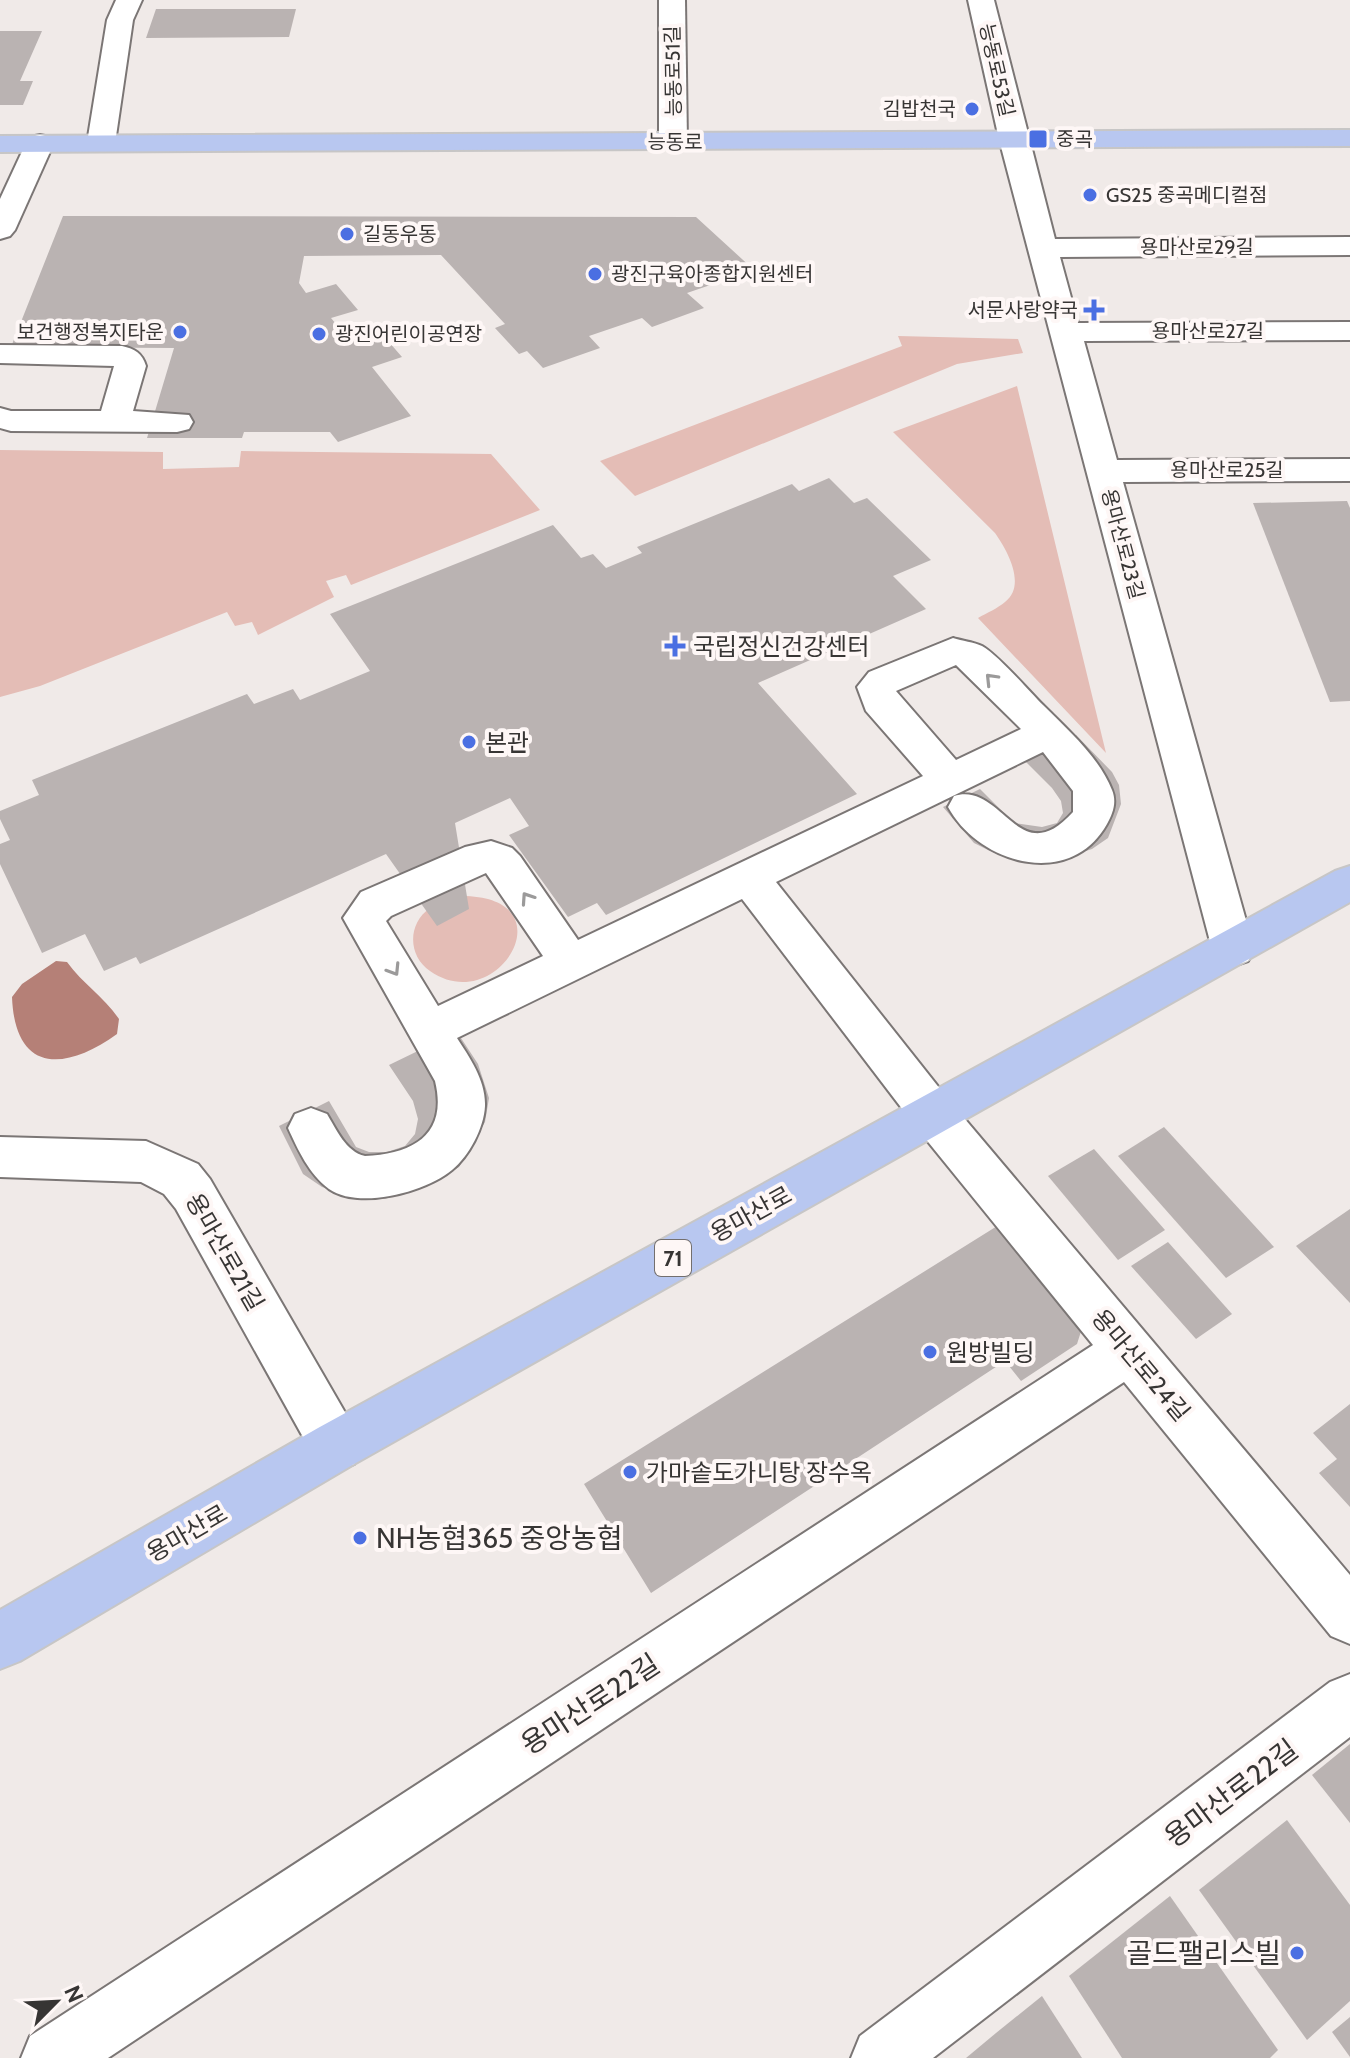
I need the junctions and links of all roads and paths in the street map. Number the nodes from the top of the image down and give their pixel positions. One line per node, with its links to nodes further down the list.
1 (129, 0): 8 (street)
2 (672, 0): 6 (street, 능동로51길)
3 (981, 0): 5 (street, 능동로53길)
4 (1350, 138): 5 (main road, 능동로)
5 (1013, 139): 6 (main road, 능동로); 12 (street, 용마산로23길)
6 (673, 142): 8 (main road, 능동로)
7 (40, 143): 8 (main road, 능동로); 9 (main road, 능동로); 10 (street)
8 (101, 143)
9 (0, 144)
10 (0, 230)
11 (1350, 246): 12 (street, 용마산로29길)
12 (1043, 248): 14 (street, 용마산로23길)
13 (1350, 331): 14 (street, 용마산로27길)
14 (1065, 332): 20 (street, 용마산로23길)
15 (0, 354): 17 (street)
16 (0, 418): 17 (street)
17 (114, 422): 18 (street)
18 (177, 422)
19 (1350, 470): 20 (street, 용마산로25길)
20 (1103, 471): 25 (street, 용마산로23길)
21 (1046, 734): 22 (street); 22 (street); 22 (street, one-way to 22)
22 (960, 794): 23 (street)
23 (750, 879): 26 (street); 28 (street, 용마산로24길)
24 (1346, 890): 25 (main road, 용마산로 / 71)
25 (1233, 949): 28 (main road, 용마산로 / 71)
26 (571, 963): 27 (street); 27 (street, one-way to 27)
27 (431, 1030): 29 (street)
28 (932, 1113): 31 (street, 용마산로24길); 32 (main road, 용마산로 / 71)
29 (311, 1128)
30 (0, 1157): 32 (street, 용마산로21길)
31 (1129, 1350): 33 (street, 용마산로24길); 36 (street, 용마산로22길)
32 (336, 1446): 34 (main road, 용마산로 / 71)
33 (1350, 1617)
34 (0, 1641)
35 (1350, 1702): 37 (street, 용마산로22길)
36 (52, 2058)
37 (882, 2058)

